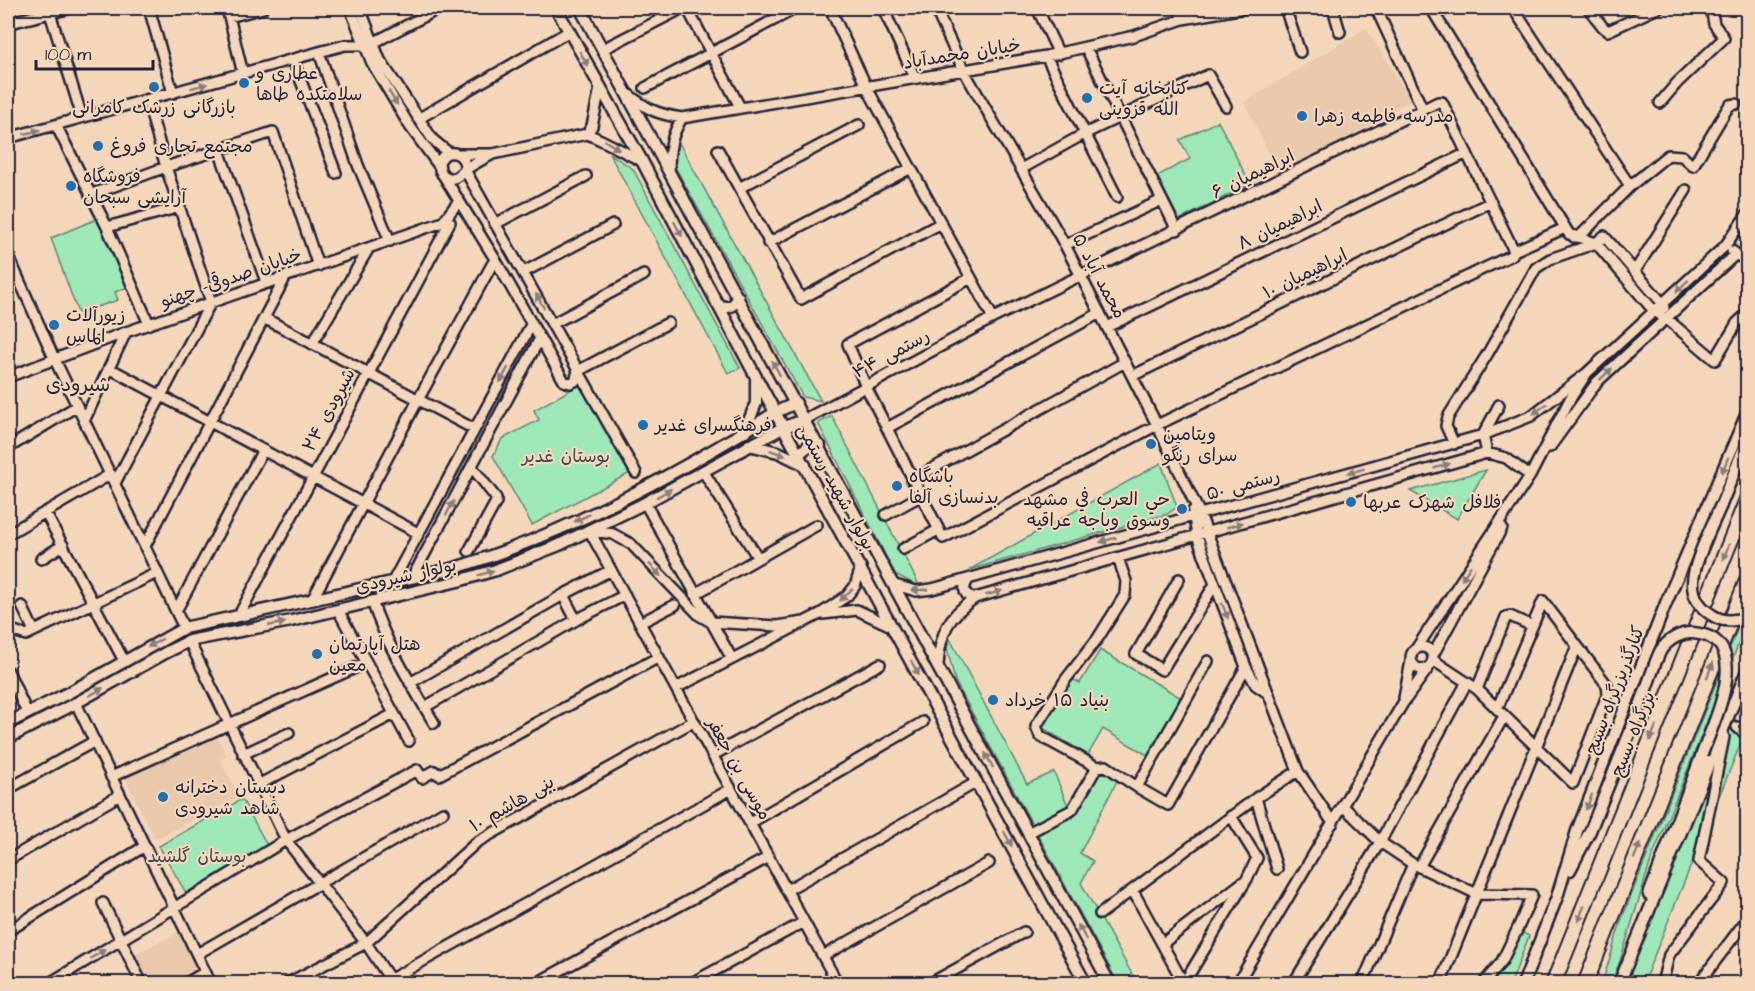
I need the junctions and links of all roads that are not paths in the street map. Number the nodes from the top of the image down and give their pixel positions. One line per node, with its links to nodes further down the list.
1 (69, 8): 27 (main road)
2 (149, 8): 47 (street)
3 (263, 8): 25 (street)
4 (350, 8): 32 (street)
5 (360, 8): 32 (street)
6 (440, 8): 32 (street)
7 (556, 8): 31 (main road, بولوار شهید رستمی)
8 (580, 8): 34 (main road, بولوار شهید رستمی)
9 (685, 8): 34 (street); 37 (street)
10 (830, 8): 44 (street)
11 (883, 8): 43 (street)
12 (935, 8): 41 (street, محمد آباد ۵)
13 (1037, 8): 38 (street)
14 (1178, 8): 28 (street)
15 (1244, 8): 24 (street, خیابان محمدآباد)
16 (1285, 8): 36 (street)
17 (1333, 8): 30 (street)
18 (1377, 8): 54 (street)
19 (1431, 8): 94 (street)
20 (1513, 8): 78 (street)
21 (1588, 8): 22 (street)
22 (1658, 8)
23 (1711, 8): 50 (street)
24 (1220, 9): 28 (street, خیابان محمدآباد)
25 (228, 12): 42 (street)
26 (789, 12): 37 (street)
27 (50, 13): 29 (main road); 56 (street)
28 (1183, 19): 33 (street, خیابان محمدآباد)
29 (8, 24)
30 (1340, 32)
31 (568, 33): 45 (main road, بولوار شهید رستمی, one-way to 45); 58 (street)
32 (369, 44): 35 (street); 58 (street); 73 (street, one-way to 73)
33 (1086, 48): 38 (street, خیابان محمدآباد); 55 (street)
34 (603, 50): 48 (main road, بولوار شهید رستمی)
35 (319, 52): 40 (street); 98 (street)
36 (1300, 52)
37 (711, 53): 46 (street); 53 (street)
38 (1059, 54): 39 (street, خیابان محمدآباد)
39 (1046, 56): 41 (street, خیابان محمدآباد); 62 (street)
40 (293, 60): 42 (street); 76 (street)
41 (963, 71): 43 (street, خیابان محمدآباد); 72 (street, محمد آباد ۵)
42 (243, 74): 47 (street, one-way to 42)
43 (915, 78): 44 (street, خیابان محمدآباد)
44 (866, 86): 53 (street, خیابان محمدآباد); 71 (street)
45 (600, 87): 61 (street); 69 (main road, بولوار شهید رستمی)
46 (645, 88)
47 (173, 93): 49 (street)
48 (627, 93): 57 (street); 75 (main road, بولوار شهید رستمی)
49 (147, 100): 56 (street); 70 (street)
50 (1660, 103)
51 (1736, 104): 78 (street)
52 (1226, 106): 55 (street)
53 (740, 107): 57 (street, خیابان محمدآباد)
54 (1423, 110): 68 (street, ابراهیمیان ۶); 95 (street, ابراهیمیان ۶)
55 (1120, 116): 62 (street); 83 (street)
56 (82, 117): 59 (street)
57 (682, 118): 75 (street)
58 (418, 119): 66 (street)
59 (56, 125): 63 (street, one-way to 59); 81 (street)
60 (859, 125): 79 (street)
61 (586, 134): 67 (street); 69 (street, one-way to 69)
62 (1084, 134): 72 (street); 82 (street)
63 (8, 138)
64 (219, 150): 70 (street); 110 (street); 117 (street)
65 (718, 150): 79 (street)
66 (454, 153): 67 (street); 73 (street); 74 (street)
67 (493, 153): 74 (street)
68 (1467, 153): 85 (street); 132 (street, ابراهیمیان ۸)
69 (642, 161): 120 (main road, بولوار شهید رستمی, one-way to 120)
70 (166, 167): 81 (street); 86 (street)
71 (911, 168): 90 (street); 99 (street)
72 (1021, 169): 102 (street, محمد آباد ۵)
73 (441, 170): 74 (street); 84 (street)
74 (465, 170): 91 (street)
75 (669, 171): 118 (main road, بولوار شهید رستمی)
76 (336, 173)
77 (586, 176): 91 (street)
78 (1630, 186): 97 (street)
79 (739, 188): 99 (street)
80 (1686, 190): 111 (street)
81 (90, 195): 93 (street)
82 (1117, 197)
83 (1162, 200): 95 (street); 102 (street)
84 (458, 202): 88 (street); 89 (street)
85 (1491, 202): 105 (street); 142 (street, ابراهیمیان ۱۰)
86 (180, 207): 93 (street); 119 (street)
87 (1748, 213): 103 (street)
88 (447, 222): 89 (street, خیابان صدوقی- چهنو); 98 (street, خیابان صدوقی- چهنو); 140 (street, شیرودی ۲۴)
89 (471, 222): 101 (street)
90 (941, 223): 99 (street); 116 (street)
91 (495, 224): 96 (street)
92 (613, 225): 112 (street)
93 (106, 227): 130 (street)
94 (1565, 228): 97 (street); 105 (street)
95 (1177, 230): 115 (street, ابراهیمیان ۶)
96 (502, 235): 101 (street); 112 (street)
97 (1574, 237): 100 (street)
98 (390, 241): 104 (street, خیابان صدوقی- چهنو)
99 (768, 243)
100 (1596, 243): 111 (street); 122 (street); 163 (street)
101 (486, 245): 108 (street)
102 (1065, 245): 115 (street, محمد آباد ۵)
103 (1725, 246): 106 (street); 121 (street, one-way to 121)
104 (369, 248): 110 (street, خیابان صدوقی- چهنو); 135 (street)
105 (1514, 251): 156 (street)
106 (1737, 254): 109 (street); 127 (street)
107 (8, 255): 136 (street)
108 (495, 259): 128 (street); 147 (street)
109 (1748, 262)
110 (318, 266): 114 (street, خیابان صدوقی- چهنو)
111 (1635, 271): 121 (street)
112 (524, 273): 131 (street, one-way to 112)
113 (644, 275): 131 (street)
114 (286, 276): 117 (street, خیابان صدوقی- چهنو); 125 (street)
115 (1081, 276): 123 (street, محمد آباد ۵); 126 (street, رستمی ۴۴)
116 (971, 278): 126 (street); 145 (street)
117 (266, 282): 119 (street, خیابان صدوقی- چهنو)
118 (738, 297): 120 (main road); 148 (main road, بولوار شهید رستمی, one-way to 118)
119 (211, 302): 130 (street, خیابان صدوقی- چهنو); 146 (street)
120 (717, 304): 144 (main road, بولوار شهید رستمی)
121 (1663, 304): 122 (street); 127 (street)
122 (1654, 311): 127 (street); 141 (street)
123 (1100, 313): 132 (street, محمد آباد ۵); 158 (street)
124 (1748, 313): 127 (street)
125 (264, 318): 135 (street); 155 (street)
126 (993, 318): 145 (street, رستمی ۴۴)
127 (1667, 319): 174 (street, one-way to 127)
128 (532, 323): 134 (street); 159 (street, one-way to 159)
129 (668, 323): 139 (street)
130 (149, 324): 133 (street, خیابان صدوقی- چهنو)
131 (552, 324): 139 (street)
132 (1107, 327): 137 (street, محمد آباد ۵)
133 (126, 332): 136 (street, خیابان صدوقی- چهنو); 138 (street)
134 (540, 338): 139 (street); 171 (street)
135 (312, 344): 140 (street)
136 (54, 358): 143 (street, خیابان صدوقی- چهنو); 150 (street)
137 (1125, 362): 142 (street, محمد آباد ۵); 177 (street)
138 (110, 368): 146 (street); 154 (street)
139 (578, 371): 172 (street)
140 (368, 373): 147 (street); 175 (street, شیرودی ۲۴)
141 (1587, 373): 161 (street, رستمی ۵۰, one-way to 161); 174 (street)
142 (1132, 376): 156 (street, محمد آباد ۵)
143 (8, 377)
144 (756, 377): 152 (main road, بولوار شهید رستمی); 160 (main road)
145 (866, 387): 153 (street, رستمی ۴۴); 158 (street)
146 (161, 395): 155 (street); 176 (street)
147 (418, 400): 159 (street); 181 (street)
148 (796, 403): 152 (main road, بولوار شیرودی); 153 (main road, بولوار شهید رستمی)
149 (1499, 405): 161 (street)
150 (77, 406): 154 (street); 166 (street)
151 (1748, 411): 302 (main road, کنارگذربزرگراه بسیج, one-way to 302)
152 (776, 412): 157 (main road, بولوار شهید رستمی); 160 (main road, بولوار شیرودی)
153 (804, 420): 157 (main road, بولوار شیرودی); 165 (main road, بولوار شهید رستمی)
154 (84, 421): 176 (street)
155 (210, 422): 167 (street); 193 (street)
156 (1157, 425): 184 (street, محمد آباد ۵); 190 (street)
157 (784, 427): 164 (main road, بولوار شیرودی); 169 (main road, بولوار شهید رستمی)
158 (887, 428): 177 (street)
159 (474, 429): 187 (street)
160 (745, 431): 202 (main road, بولوار شیرودی, one-way to 202)
161 (1483, 435): 163 (street, رستمی ۵۰); 168 (street)
162 (1748, 438): 222 (main road, bridge)
163 (1454, 444): 184 (street, رستمی ۵۰, one-way to 184)
164 (749, 445): 170 (main road, one-way to 170); 173 (main road, بولوار شیرودی)
165 (820, 446): 169 (main road); 208 (main road, بولوار شهید رستمی)
166 (8, 448)
167 (263, 450): 175 (street); 219 (street)
168 (1487, 453): 174 (street); 188 (street, رستمی ۵۰, one-way to 168)
169 (799, 454): 170 (main road, بولوار شهید رستمی)
170 (806, 465): 199 (main road, بولوار شهید رستمی)
171 (472, 466): 195 (street); 202 (street, one-way to 171)
172 (636, 473)
173 (705, 474): 180 (main road, بولوار شیرودی, one-way to 173); 196 (street)
174 (1530, 476): 234 (street, one-way to 234); 240 (street)
175 (313, 477): 181 (street); 221 (street, شیرودی ۲۴)
176 (113, 478): 182 (street); 193 (street)
177 (912, 480): 178 (street)
178 (920, 496): 183 (street); 190 (street)
179 (1748, 497): 314 (highway, بزرگراه بسیج, one-way to 314)
180 (645, 503): 186 (main road, بولوار شیرودی); 209 (street)
181 (363, 504): 187 (street); 213 (street)
182 (45, 512): 189 (street); 192 (street)
183 (886, 515)
184 (1196, 515): 188 (street); 191 (street); 205 (street, رستمی ۵۰, one-way to 205)
185 (817, 525): 196 (street)
186 (590, 530): 200 (street, موسی بن جعفر); 214 (main road, بولوار شیرودی, one-way to 186); 224 (street, one-way to 224)
187 (418, 533): 206 (street)
188 (1207, 533): 191 (street, رستمی ۵۰); 251 (street)
189 (8, 534)
190 (940, 534): 194 (street)
191 (1197, 536): 197 (street, رستمی ۵۰); 207 (street)
192 (63, 545): 198 (street); 215 (street)
193 (145, 546): 201 (street)
194 (903, 549)
195 (468, 551)
196 (758, 558): 209 (street)
197 (1118, 558): 212 (street, رستمی ۵۰, one-way to 197); 273 (street)
198 (41, 559)
199 (861, 567): 220 (street, one-way to 220); 227 (main road, بولوار شهید رستمی)
200 (611, 570): 210 (street); 211 (street, موسی بن جعفر)
201 (157, 573): 215 (street); 219 (street)
202 (412, 578): 206 (main road, بولوار شیرودی)
203 (1748, 578): 304 (highway, one-way to 203)
204 (1179, 579): 207 (street)
205 (968, 580): 208 (street, رستمی ۵۰, one-way to 208); 212 (street)
206 (392, 583): 213 (main road, بولوار شیرودی)
207 (1215, 584): 244 (street, one-way to 244)
208 (895, 585): 243 (main road, بولوار شهید رستمی)
209 (695, 594): 224 (street)
210 (562, 595): 223 (street); 247 (street)
211 (625, 595): 223 (street); 226 (street, موسی بن جعفر)
212 (975, 598): 243 (street, رستمی ۵۰)
213 (312, 600): 221 (main road, بولوار شیرودی)
214 (372, 601): 218 (main road, بولوار شیرودی); 247 (street)
215 (93, 604): 230 (street); 237 (street)
216 (675, 605): 226 (street)
217 (22, 606): 230 (street)
218 (338, 609): 232 (main road, بولوار شیرودی, one-way to 218); 241 (street)
219 (176, 612): 229 (street)
220 (820, 614): 225 (street); 227 (street)
221 (239, 615): 229 (main road, بولوار شیرودی)
222 (1748, 616)
223 (576, 620): 254 (street)
224 (711, 622): 225 (street); 236 (street)
225 (804, 622): 236 (street)
226 (640, 623): 235 (street, موسی بن جعفر)
227 (891, 626): 276 (main road, بولوار شهید رستمی, one-way to 276)
228 (1532, 626): 233 (street); 250 (street); 256 (street)
229 (184, 628): 237 (main road, بولوار شیرودی, one-way to 237)
230 (34, 631): 231 (street)
231 (8, 634)
232 (189, 641): 252 (main road, بولوار شیرودی, one-way to 232); 263 (street)
233 (1577, 646): 270 (street); 270 (street)
234 (1416, 650): 239 (street); 240 (street)
235 (659, 657): 249 (street, موسی بن جعفر); 289 (street)
236 (732, 659): 249 (street)
237 (124, 661): 255 (main road, بولوار شیرودی)
238 (1208, 661): 278 (street)
239 (1411, 661): 240 (street); 253 (street)
240 (1432, 661): 248 (street); 253 (street)
241 (366, 663): 257 (street); 263 (street)
242 (880, 664): 272 (street)
243 (938, 665): 288 (main road, بولوار شهید رستمی, one-way to 243)
244 (1246, 667): 251 (street); 278 (street)
245 (1748, 668): 258 (main road)
246 (8, 671): 255 (street)
247 (410, 682): 254 (street)
248 (1467, 682): 250 (street); 290 (street)
249 (676, 688): 259 (street, موسی بن جعفر)
250 (1477, 689): 256 (street)
251 (1269, 694): 274 (street)
252 (76, 703): 267 (main road, بولوار شیرودی); 268 (street)
253 (1403, 703): 283 (street)
254 (425, 707): 262 (street)
255 (27, 713): 261 (main road, بولوار شیرودی)
256 (1501, 713): 270 (street); 295 (street)
257 (394, 714): 269 (street); 277 (street)
258 (1727, 719): 319 (main road); 342 (street)
259 (694, 722): 272 (street, موسی بن جعفر); 312 (street, بنی هاشم ۱۰)
260 (923, 722): 286 (street)
261 (8, 723)
262 (434, 723)
263 (229, 726): 271 (street); 275 (street)
264 (1737, 728): 266 (street)
265 (289, 733): 271 (street)
266 (1748, 736)
267 (8, 738)
268 (94, 741): 275 (street); 279 (street)
269 (409, 741)
270 (1535, 746): 301 (street)
271 (243, 754): 277 (street)
272 (713, 755): 280 (street, موسی بن جعفر)
273 (1097, 767): 278 (street); 288 (street)
274 (1298, 771): 282 (street); 287 (street)
275 (111, 777): 281 (street)
276 (976, 782): 299 (street); 331 (main road, بولوار شهید رستمی, one-way to 331)
277 (258, 785): 289 (street)
278 (1137, 787)
279 (8, 789)
280 (731, 789): 286 (street, موسی بن جعفر); 318 (street)
281 (120, 795): 291 (street); 293 (street)
282 (1256, 798): 285 (street); 296 (street)
283 (1343, 806): 287 (street); 290 (street)
284 (443, 812): 298 (street)
285 (1231, 816): 297 (street); 300 (street)
286 (750, 823): 292 (street, موسی بن جعفر)
287 (1333, 823): 321 (street)
288 (1028, 832): 332 (main road, بولوار شهید رستمی, one-way to 288)
289 (286, 840): 298 (street); 305 (street)
290 (1380, 842): 295 (street); 333 (street)
291 (145, 846): 305 (street); 309 (street)
292 (769, 857): 299 (street, موسی بن جعفر); 327 (street)
293 (8, 860)
294 (989, 863): 316 (street)
295 (1416, 865): 301 (street); 334 (street)
296 (1277, 869)
297 (1247, 879): 313 (street); 320 (street)
298 (319, 882): 312 (street); 315 (street)
299 (787, 890): 308 (street, موسی بن جعفر)
300 (1133, 891): 306 (street); 313 (street)
301 (1477, 894): 335 (street); 336 (street)
302 (1557, 897): 319 (main road, bridge); 337 (main road, کنارگذربزرگراه بسیج)
303 (103, 903): 311 (street)
304 (1616, 903): 340 (highway); 341 (highway)
305 (174, 908): 311 (street); 315 (street)
306 (1100, 914)
307 (1748, 918): 343 (street)
308 (804, 922): 316 (street, موسی بن جعفر); 328 (street)
309 (8, 931)
310 (1024, 932): 330 (street)
311 (121, 940): 322 (street, one-way to 311); 323 (street)
312 (366, 943): 318 (street); 326 (street, بنی هاشم ۱۰)
313 (1162, 944): 320 (street)
314 (1566, 950): 338 (highway); 339 (highway, بزرگراه بسیج)
315 (196, 954): 317 (street)
316 (823, 956): 329 (street, موسی بن جعفر)
317 (205, 972): 324 (street); 325 (street)
318 (392, 981)
319 (1621, 982)
320 (1184, 983)
321 (1239, 983)
322 (48, 984)
323 (141, 984)
324 (185, 984)
325 (211, 984)
326 (286, 984)
327 (535, 984)
328 (690, 984)
329 (838, 984)
330 (928, 984)
331 (1086, 984)
332 (1110, 984)
333 (1293, 984)
334 (1362, 984)
335 (1440, 984)
336 (1483, 984)
337 (1523, 984)
338 (1545, 984)
339 (1553, 984)
340 (1585, 984)
341 (1594, 984)
342 (1662, 984)
343 (1698, 984)

